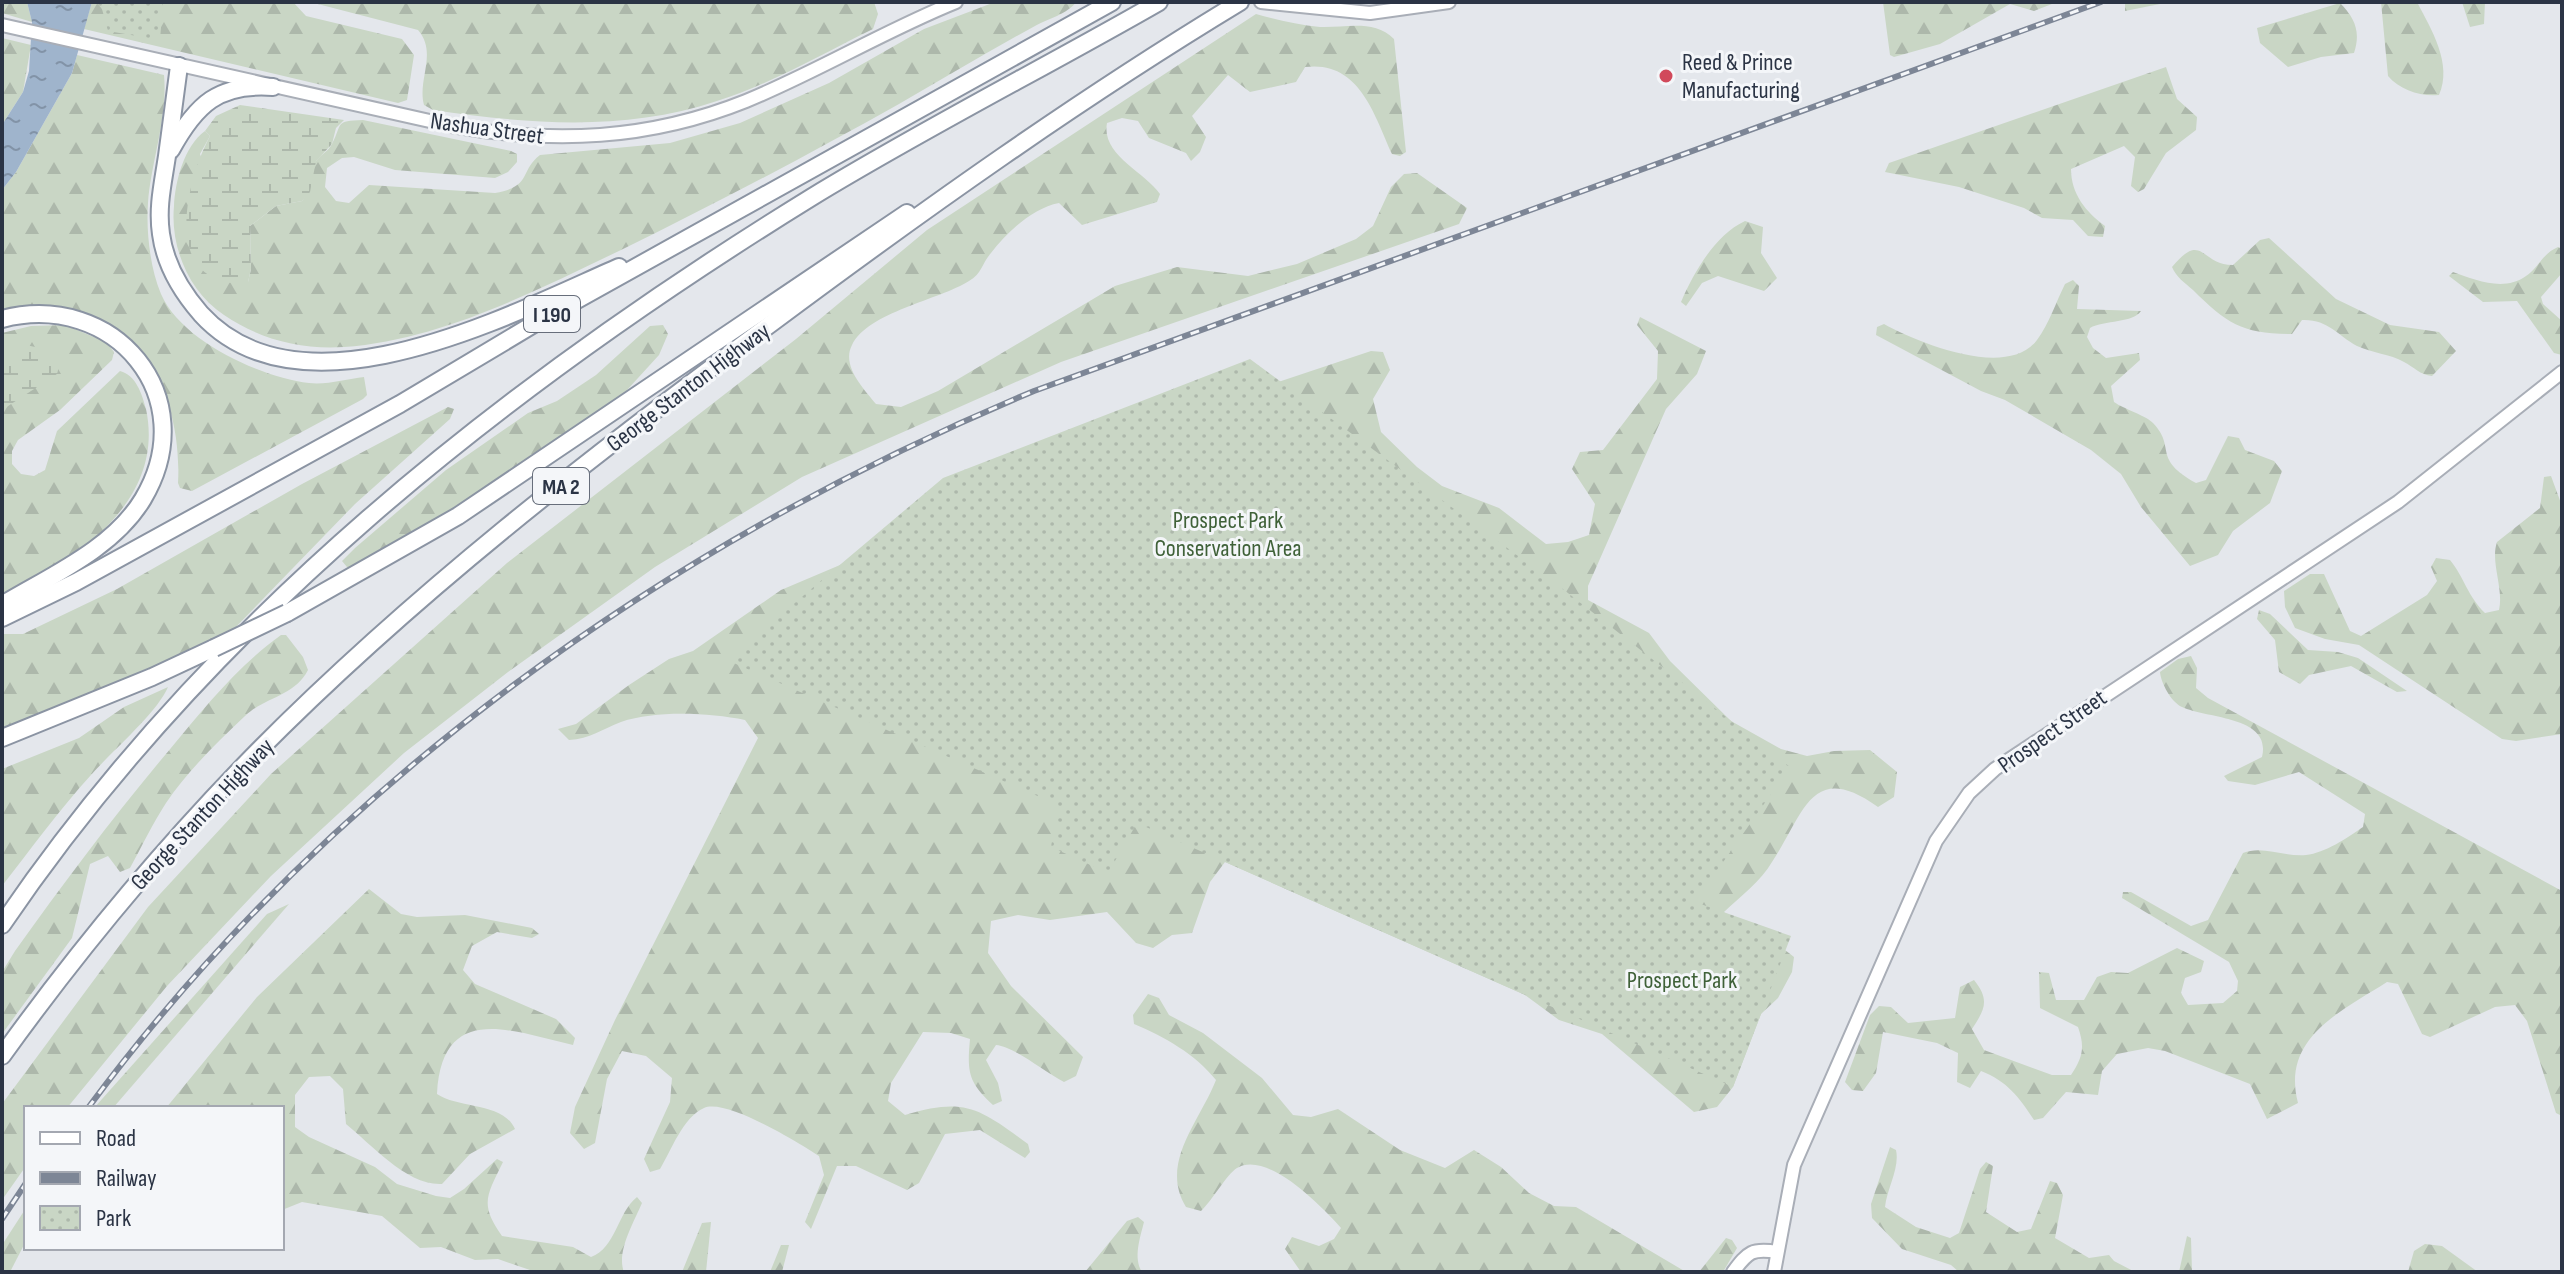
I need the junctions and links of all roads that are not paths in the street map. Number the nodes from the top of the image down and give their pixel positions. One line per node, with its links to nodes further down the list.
1 (956, 2): 9 (main road, Nashua Street)
2 (1240, 2): 10 (highway, George Stanton Highway / MA 2)
3 (1261, 2): 4 (main road)
4 (1449, 2)
5 (1107, 5): 12 (highway, I 190)
6 (1153, 5): 18 (highway)
7 (2, 25): 8 (main road, Nashua Street)
8 (179, 66): 9 (main road, Nashua Street); 11 (highway)
9 (273, 87): 11 (highway)
10 (998, 157): 17 (highway, bridge); 19 (highway, George Stanton Highway / MA 2)
11 (167, 158): 12 (highway)
12 (705, 230): 16 (highway, I 190)
13 (2, 319): 15 (highway)
14 (2562, 372): 20 (main road, Prospect Street)
15 (2, 605)
16 (2, 618)
17 (2, 738)
18 (2, 925)
19 (2, 1056)
20 (1777, 1252): 21 (main road); 22 (main road, Prospect Street)
21 (1733, 1272)
22 (1774, 1272)

